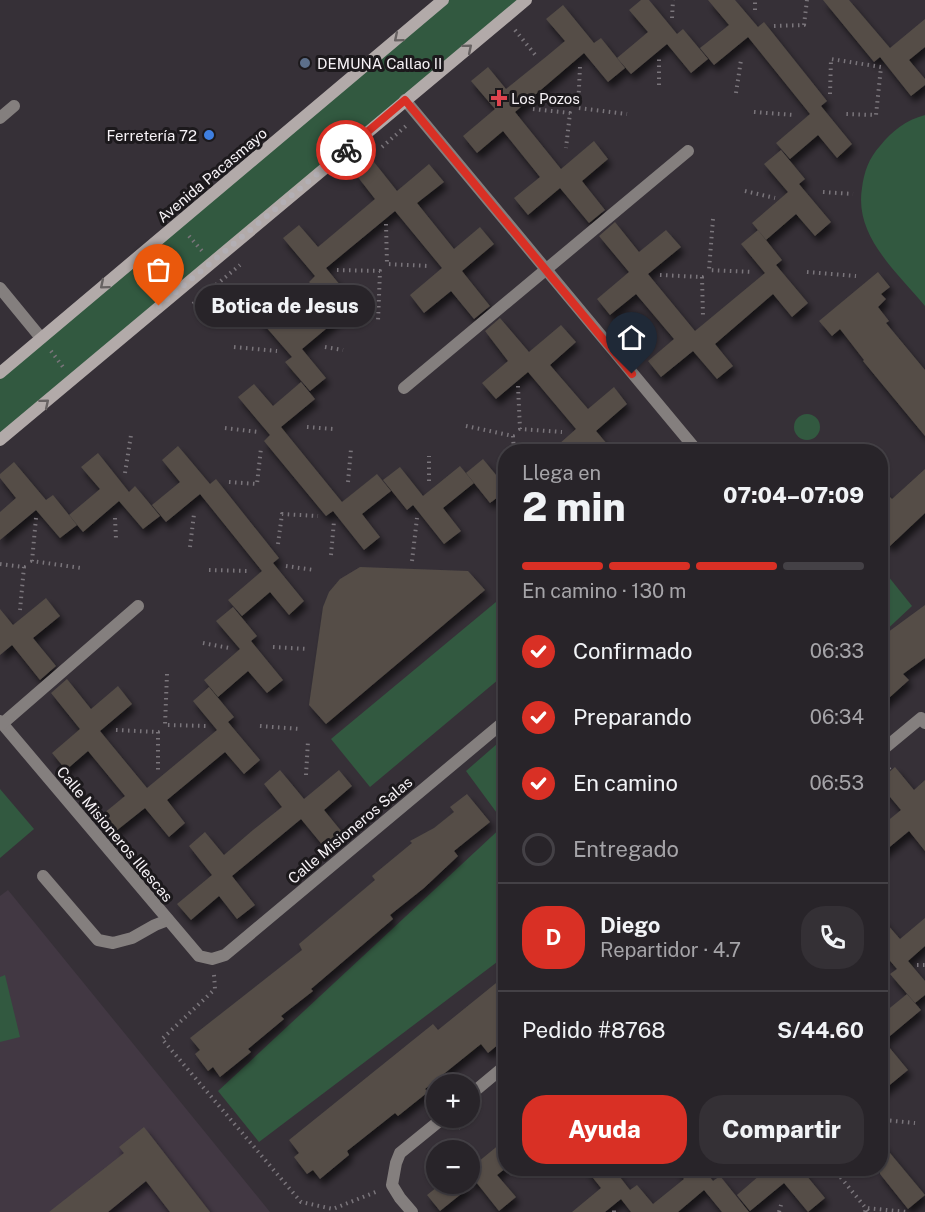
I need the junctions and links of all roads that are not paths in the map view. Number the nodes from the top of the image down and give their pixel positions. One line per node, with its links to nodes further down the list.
1 (443, 0): 9 (main road, Avenida Pacasmayo, one-way to 9)
2 (526, 0): 3 (main road, one-way to 2)
3 (405, 100): 7 (street); 12 (main road, one-way to 3)
4 (14, 106): 5 (street)
5 (0, 118)
6 (688, 151): 7 (street)
7 (546, 270): 11 (street); 13 (street)
8 (0, 288): 9 (street)
9 (41, 338): 10 (main road, Avenida Pacasmayo)
10 (0, 373)
11 (404, 388)
12 (0, 440)
13 (691, 444)
14 (138, 606): 16 (street)
15 (923, 720): 18 (street)
16 (1, 722): 20 (street, Calle Misioneros Illescas)
17 (498, 727): 21 (street, Calle Misioneros Salas)
18 (888, 746)
19 (43, 876): 20 (street)
20 (168, 920): 21 (street, Calle Misioneros Illescas)
21 (212, 959)
22 (498, 1072): 23 (street)
23 (480, 1087)
24 (431, 1128): 25 (street)
25 (412, 1212)

